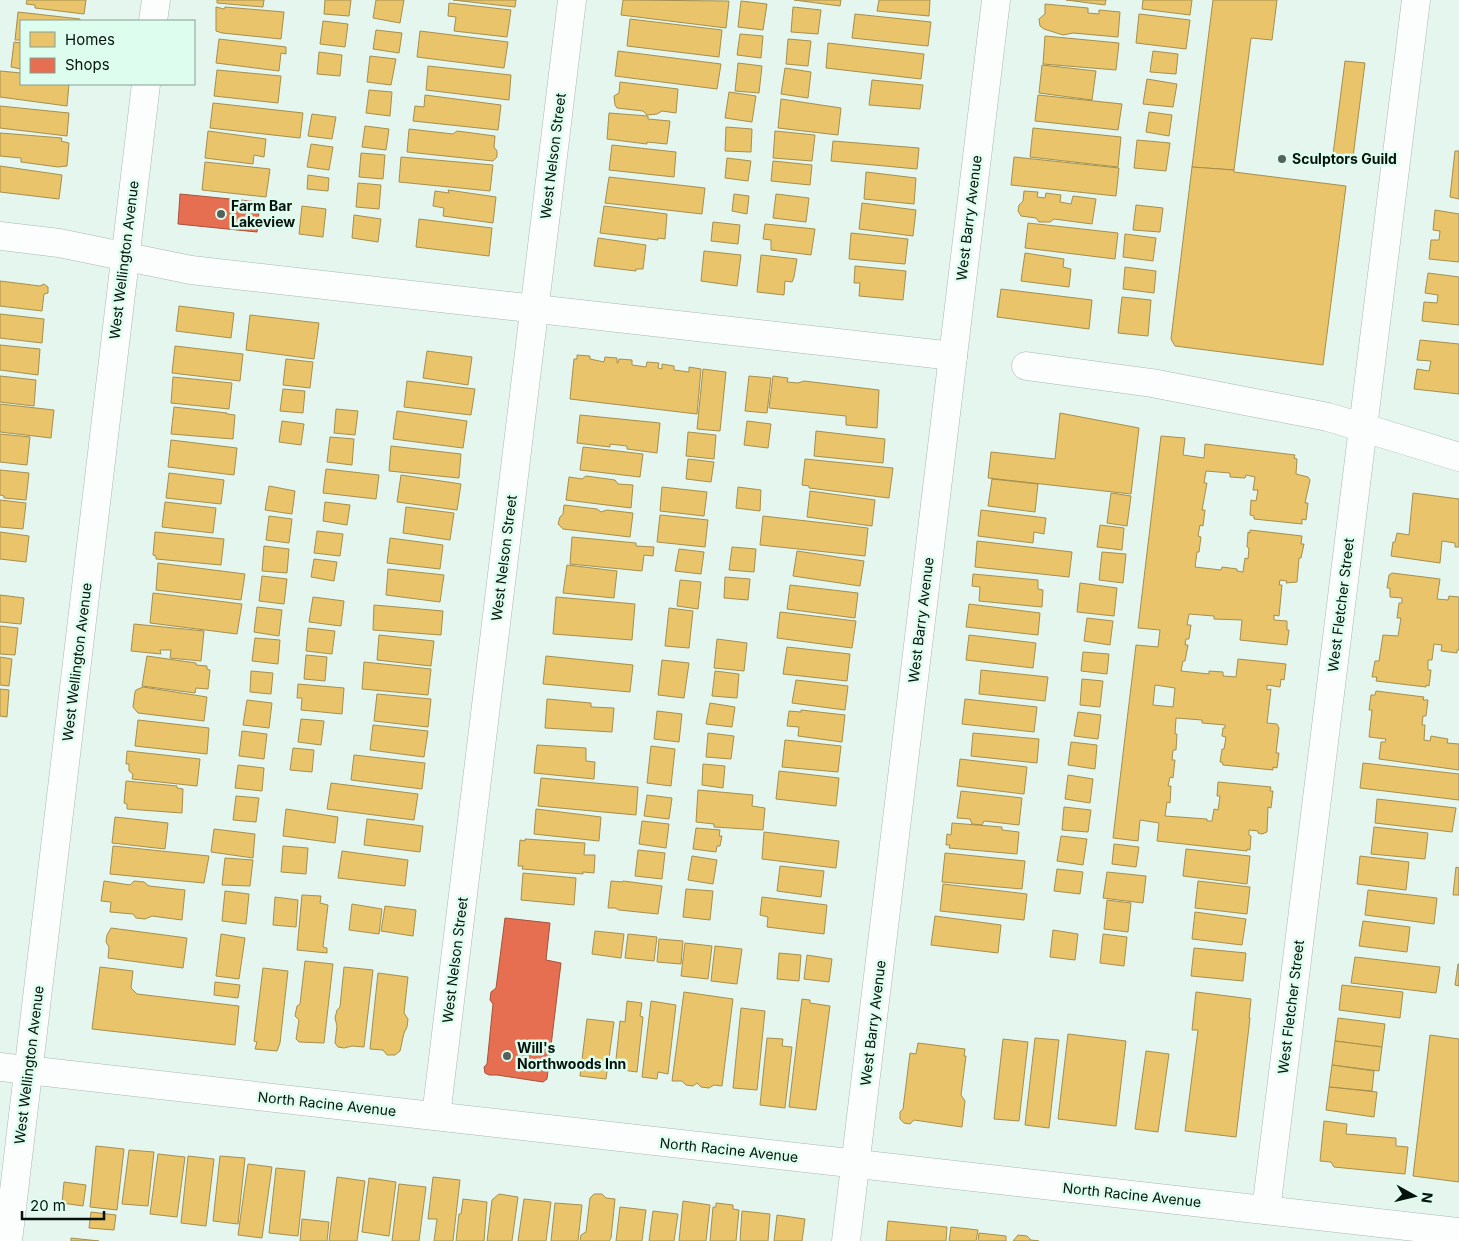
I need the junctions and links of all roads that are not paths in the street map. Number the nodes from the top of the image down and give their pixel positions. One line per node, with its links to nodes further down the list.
1 (156, 0): 5 (street)
2 (572, 0): 9 (street, West Nelson Street)
3 (996, 0): 10 (street, West Barry Avenue)
4 (1416, 0): 12 (street, West Fletcher Street)
5 (153, 20)
6 (146, 85): 8 (street, West Wellington Avenue)
7 (0, 236): 8 (street)
8 (125, 256): 9 (street); 15 (street, West Wellington Avenue)
9 (535, 308): 10 (street); 16 (street, West Nelson Street)
10 (953, 356): 17 (street, West Barry Avenue)
11 (1026, 366): 12 (street)
12 (1364, 428): 13 (street); 18 (street, West Fletcher Street)
13 (1459, 457)
14 (0, 1067): 15 (street, North Racine Avenue)
15 (28, 1070): 16 (street, North Racine Avenue); 20 (street, West Wellington Avenue)
16 (436, 1116): 17 (street, North Racine Avenue)
17 (855, 1164): 18 (street, North Racine Avenue); 21 (street, West Barry Avenue)
18 (1266, 1210): 19 (street, North Racine Avenue)
19 (1459, 1232)
20 (8, 1241)
21 (846, 1241)

